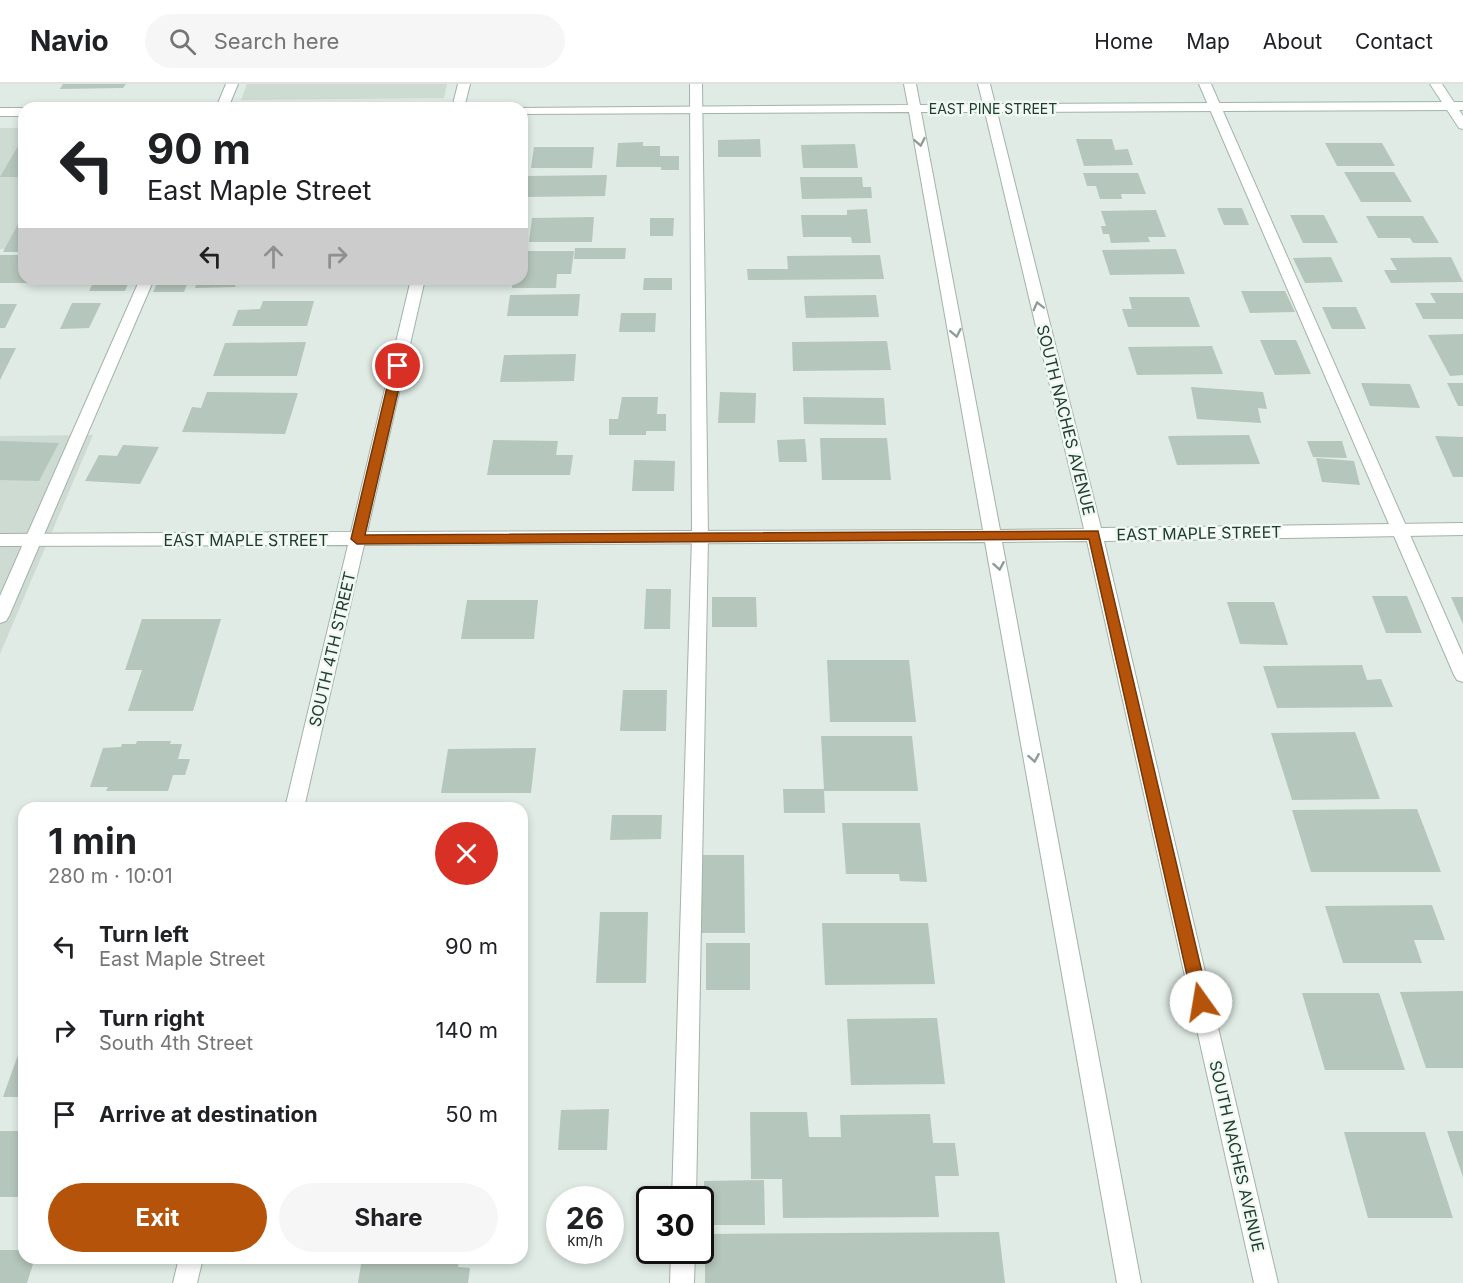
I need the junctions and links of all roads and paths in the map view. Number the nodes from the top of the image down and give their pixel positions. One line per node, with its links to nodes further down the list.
1 (232, 84): 8 (street)
2 (464, 84): 9 (street)
3 (696, 84): 12 (street)
4 (910, 84): 13 (street)
5 (984, 84): 14 (street, SOUTH NACHES AVENUE)
6 (1205, 84): 11 (street)
7 (1436, 84): 10 (street)
8 (224, 102)
9 (460, 102)
10 (1457, 106): 11 (street, EAST PINE STREET); 18 (street)
11 (1215, 107): 14 (street, EAST PINE STREET); 22 (street)
12 (695, 109): 13 (street, EAST PINE STREET); 15 (street, EAST PINE STREET); 25 (street)
13 (914, 109): 14 (street, EAST PINE STREET); 24 (street, one-way to 24)
14 (990, 109): 23 (street, SOUTH NACHES AVENUE, one-way to 14)
15 (528, 110)
16 (0, 112): 17 (street)
17 (18, 112)
18 (1463, 125)
19 (144, 285): 28 (street)
20 (417, 285): 26 (street, SOUTH 4TH STREET)
21 (1463, 529): 22 (street, EAST MAPLE STREET)
22 (1399, 530): 23 (street, EAST MAPLE STREET); 30 (street)
23 (1094, 534): 24 (street, EAST MAPLE STREET); 38 (street, SOUTH NACHES AVENUE)
24 (994, 536): 25 (street, EAST MAPLE STREET); 37 (street, one-way to 37)
25 (700, 537): 26 (street, EAST MAPLE STREET); 32 (street)
26 (357, 539): 28 (street, EAST MAPLE STREET); 31 (street, SOUTH 4TH STREET)
27 (0, 540): 28 (street, EAST MAPLE STREET)
28 (33, 540): 29 (street)
29 (0, 616)
30 (1463, 675)
31 (296, 802)
32 (684, 1186)
33 (190, 1264): 35 (street)
34 (683, 1264): 36 (street)
35 (185, 1283)
36 (682, 1283)
37 (1129, 1283)
38 (1266, 1283)

